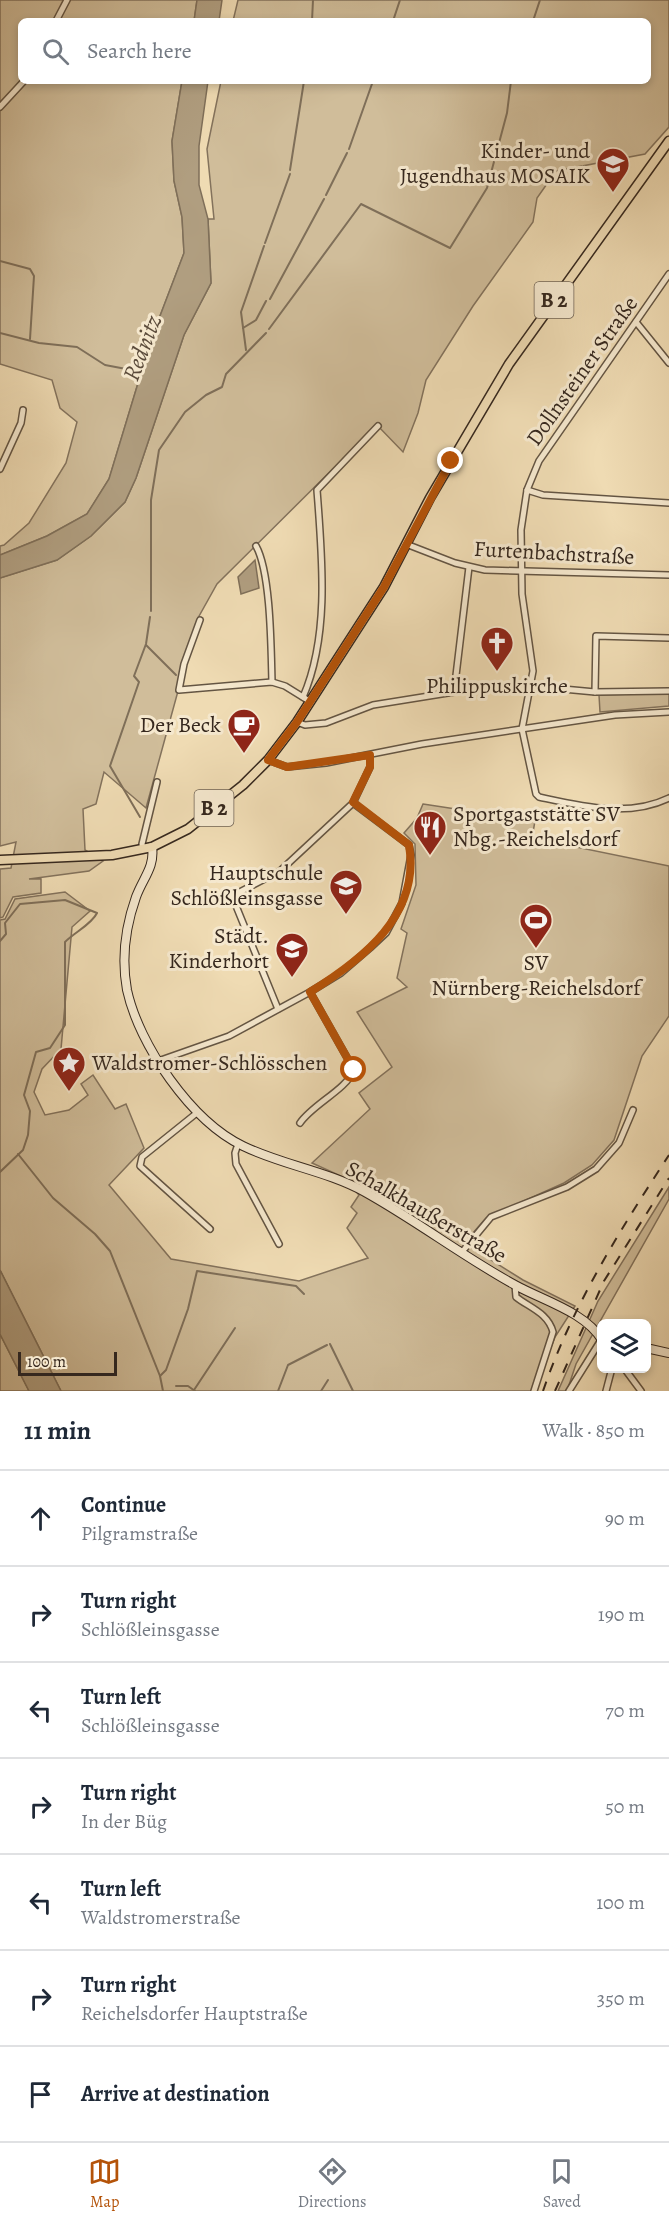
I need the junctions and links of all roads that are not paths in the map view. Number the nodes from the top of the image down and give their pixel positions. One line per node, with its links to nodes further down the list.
1 (67, 0): 2 (street)
2 (58, 18)
3 (21, 84): 4 (street)
4 (0, 107)
5 (669, 141): 14 (main road, B 2)
6 (669, 274): 7 (street, Dollnsteiner Straße)
7 (636, 322): 8 (street); 12 (street, Dollnsteiner Straße)
8 (669, 363)
9 (23, 410): 11 (street)
10 (378, 426): 25 (street)
11 (0, 469)
12 (527, 490): 13 (street); 17 (street, Dollnsteiner Straße)
13 (669, 503)
14 (406, 544): 16 (street, Furtenbachstraße); 25 (main road, B 2)
15 (256, 546): 21 (street)
16 (470, 567): 17 (street, Furtenbachstraße); 27 (street)
17 (522, 572): 18 (street, Furtenbachstraße); 22 (street, Dollnsteiner Straße)
18 (669, 575)
19 (200, 620): 21 (street)
20 (669, 638): 24 (street)
21 (272, 682): 25 (street)
22 (531, 686): 24 (street); 28 (street, Dollnsteiner Straße)
23 (669, 691): 24 (street)
24 (595, 692)
25 (306, 700): 27 (main road, B 2)
26 (669, 712): 28 (street)
27 (297, 722): 30 (main road, B 2)
28 (522, 729): 29 (street); 32 (street)
29 (370, 755): 30 (street); 33 (street)
30 (268, 760): 34 (main road, B 2)
31 (157, 782): 34 (street)
32 (669, 798)
33 (353, 802): 36 (street); 37 (street)
34 (148, 848): 35 (main road, B 2); 38 (main road, Schalkhaußerstraße)
35 (0, 860)
36 (310, 992): 37 (street); 41 (street)
37 (278, 1009): 38 (street)
38 (158, 1061): 40 (main road, Schalkhaußerstraße)
39 (633, 1110): 45 (street)
40 (198, 1112): 42 (main road, Schalkhaußerstraße); 43 (street)
41 (300, 1123)
42 (238, 1144): 44 (street); 45 (main road, Schalkhaußerstraße)
43 (210, 1229)
44 (279, 1244)
45 (462, 1252): 46 (main road, Schalkhaußerstraße)
46 (515, 1285): 47 (main road, Schalkhaußerstraße); 53 (street)
47 (597, 1334)
48 (597, 1346): 54 (street)
49 (651, 1349): 50 (main road)
50 (669, 1353)
51 (611, 1373): 55 (street)
52 (628, 1373): 56 (street)
53 (534, 1391)
54 (569, 1391)
55 (606, 1391)
56 (641, 1391)

